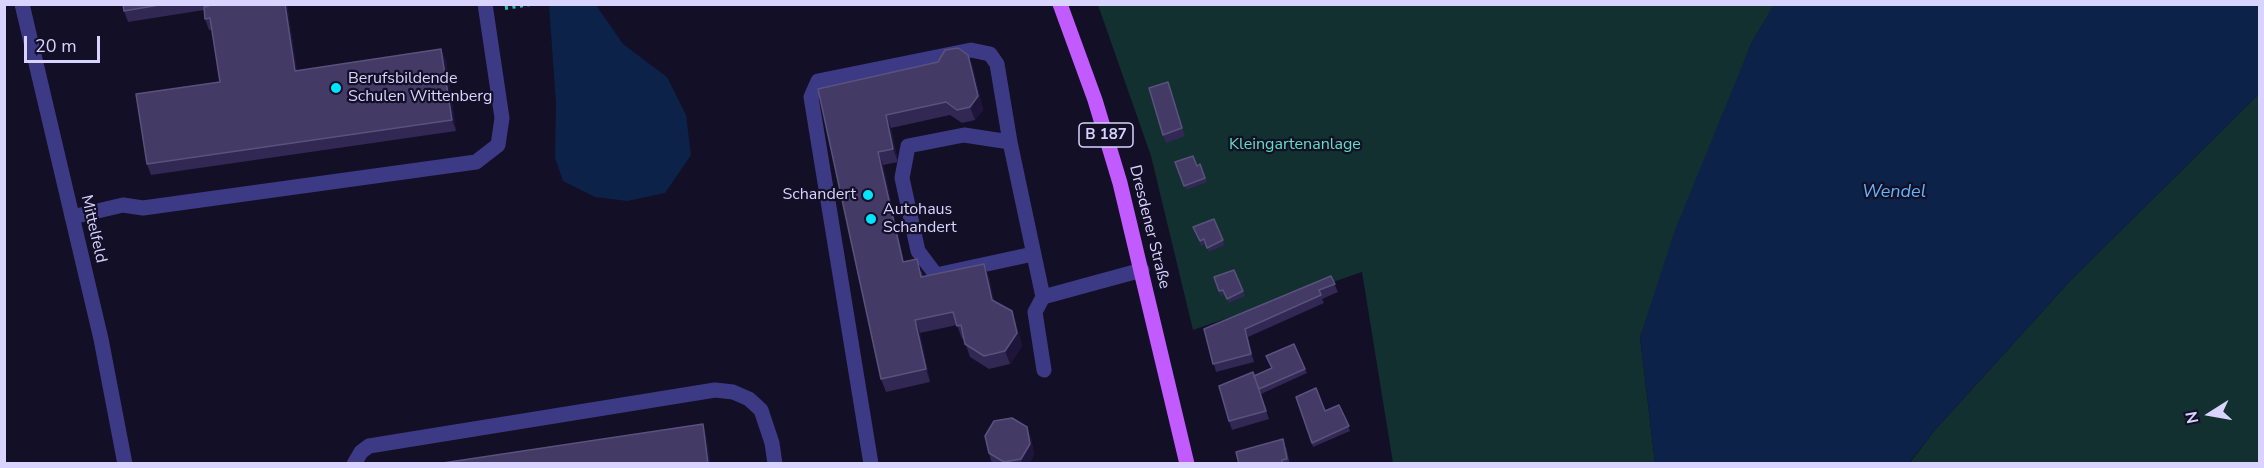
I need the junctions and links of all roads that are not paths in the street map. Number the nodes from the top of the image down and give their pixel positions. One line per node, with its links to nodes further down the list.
1 (22, 4): 5 (street, Mittelfeld)
2 (485, 4): 5 (street)
3 (1060, 4): 7 (main road, Dresdener Straße / B 187)
4 (1010, 142): 6 (street); 6 (street); 13 (street)
5 (72, 217): 10 (street, Mittelfeld)
6 (1033, 254): 8 (street)
7 (1142, 270): 8 (street); 14 (main road, Dresdener Straße / B 187)
8 (1043, 297): 9 (street)
9 (1044, 370)
10 (125, 464)
11 (354, 464): 12 (street)
12 (775, 464)
13 (871, 464)
14 (1187, 464)

